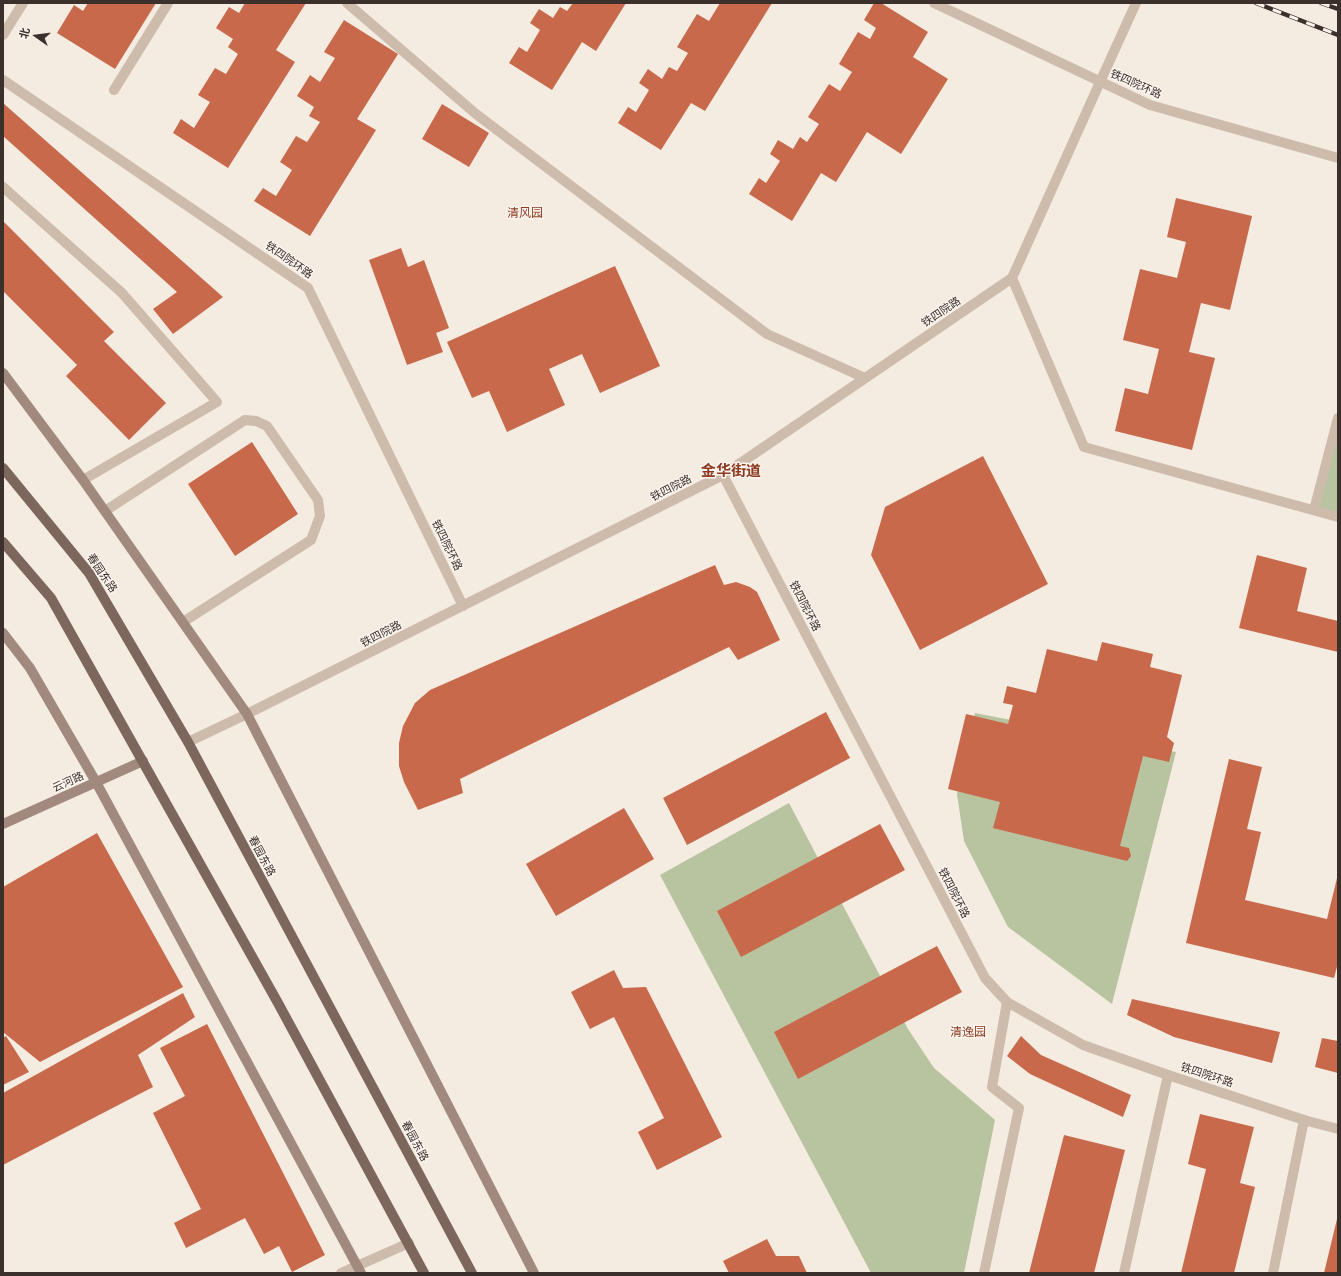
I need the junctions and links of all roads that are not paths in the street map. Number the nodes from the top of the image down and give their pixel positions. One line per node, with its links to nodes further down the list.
1 (22, 3): 6 (street)
2 (168, 3): 9 (street)
3 (347, 3): 14 (street)
4 (934, 3): 8 (street, 铁四院环路)
5 (1136, 3): 8 (street)
6 (3, 35)
7 (3, 80): 23 (street, 铁四院环路)
8 (1100, 82): 10 (street, 铁四院环路); 12 (street)
9 (114, 90)
10 (1338, 158)
11 (3, 187): 18 (street)
12 (1012, 278): 14 (street, 铁四院路); 19 (street)
13 (3, 373): 18 (street)
14 (865, 378): 17 (street, 铁四院路)
15 (1338, 418): 19 (street)
16 (3, 468): 27 (main road, 春园东路)
17 (723, 475): 23 (street, 铁四院路); 31 (street, 铁四院环路)
18 (83, 480): 20 (street)
19 (1314, 510): 21 (street)
20 (105, 511): 24 (street); 24 (street)
21 (1338, 517)
22 (3, 542): 28 (main road)
23 (463, 606): 26 (street, 铁四院路)
24 (182, 622): 26 (street)
25 (3, 633): 29 (street)
26 (247, 714): 27 (street, 铁四院路); 40 (street)
27 (188, 742): 39 (main road, 春园东路)
28 (143, 761): 29 (street, 云河路); 35 (main road)
29 (96, 782): 30 (street, 云河路); 36 (street)
30 (3, 824)
31 (1007, 1002): 32 (street, 铁四院环路); 41 (street)
32 (1168, 1075): 33 (street, 铁四院环路); 42 (street)
33 (1304, 1120): 34 (street, 铁四院环路); 43 (street)
34 (1338, 1129)
35 (408, 1243): 36 (street); 38 (main road)
36 (359, 1269): 37 (street)
37 (341, 1273)
38 (424, 1273)
39 (472, 1273)
40 (534, 1273)
41 (984, 1273)
42 (1124, 1273)
43 (1273, 1273)

